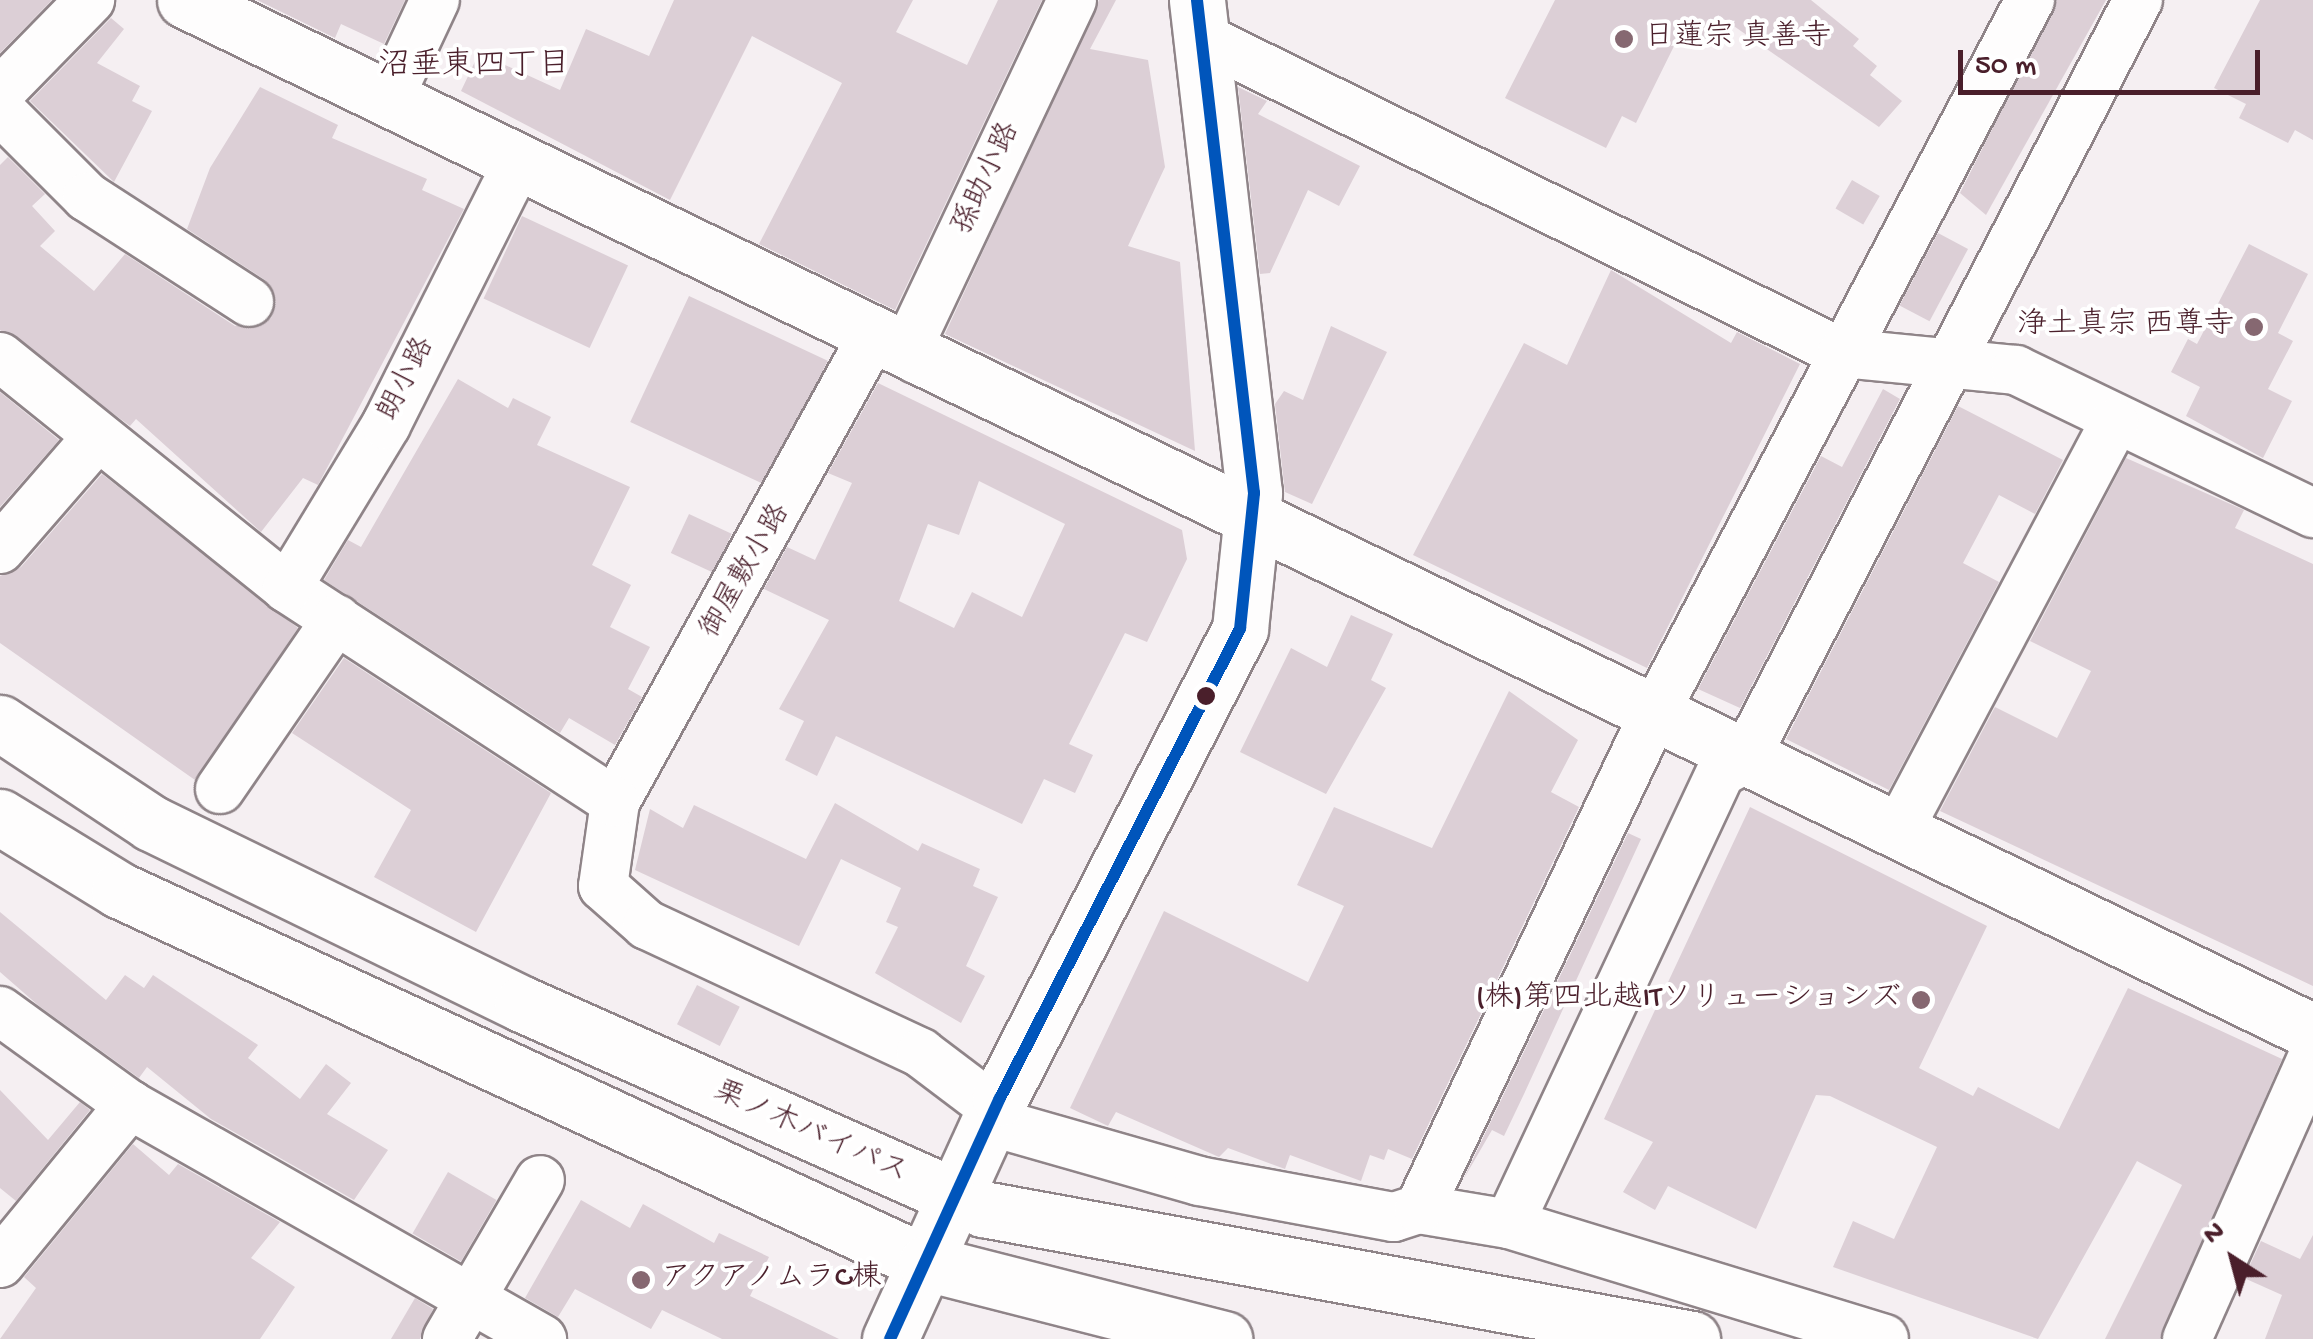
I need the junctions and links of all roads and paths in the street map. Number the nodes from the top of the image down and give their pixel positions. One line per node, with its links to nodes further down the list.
1 (90, 0): 8 (street)
2 (186, 0): 9 (street)
3 (435, 0): 9 (street)
4 (1072, 0): 13 (street, 孫助小路)
5 (2030, 0): 14 (street)
6 (2138, 0): 16 (street)
7 (1199, 19): 14 (street); 20 (street)
8 (0, 92)
9 (389, 98): 11 (street)
10 (0, 110): 12 (street)
11 (517, 165): 13 (street); 22 (street, 朗小路)
12 (249, 302)
13 (894, 348): 20 (street); 28 (street, 御屋敷小路)
14 (1842, 353): 16 (street); 24 (street)
15 (0, 358): 18 (street)
16 (1954, 358): 17 (street); 26 (street)
17 (2114, 423): 19 (street); 30 (street)
18 (94, 441): 21 (street); 22 (street)
19 (2313, 513)
20 (1247, 520): 24 (street); 35 (street)
21 (0, 549)
22 (288, 588): 23 (street)
23 (337, 619): 27 (street); 28 (street)
24 (1654, 714): 26 (street); 38 (street)
25 (0, 723): 37 (street, 栗ノ木バイパス)
26 (1744, 760): 30 (street); 39 (street)
27 (220, 789)
28 (615, 802): 35 (street)
29 (0, 817): 41 (street)
30 (1897, 833): 32 (street)
31 (0, 1011): 34 (street)
32 (2313, 1032)
33 (2313, 1056): 48 (street)
34 (130, 1105): 40 (street); 42 (street)
35 (992, 1115): 37 (street); 38 (street)
36 (540, 1180): 42 (street)
37 (954, 1198): 41 (street); 46 (street, 栗ノ木バイパス)
38 (1420, 1208): 39 (street)
39 (1509, 1224): 47 (street)
40 (0, 1263)
41 (926, 1263): 44 (street); 45 (street)
42 (458, 1322): 43 (street)
43 (542, 1339)
44 (890, 1339)
45 (1224, 1339)
46 (1692, 1339)
47 (1884, 1339)
48 (2187, 1339)

